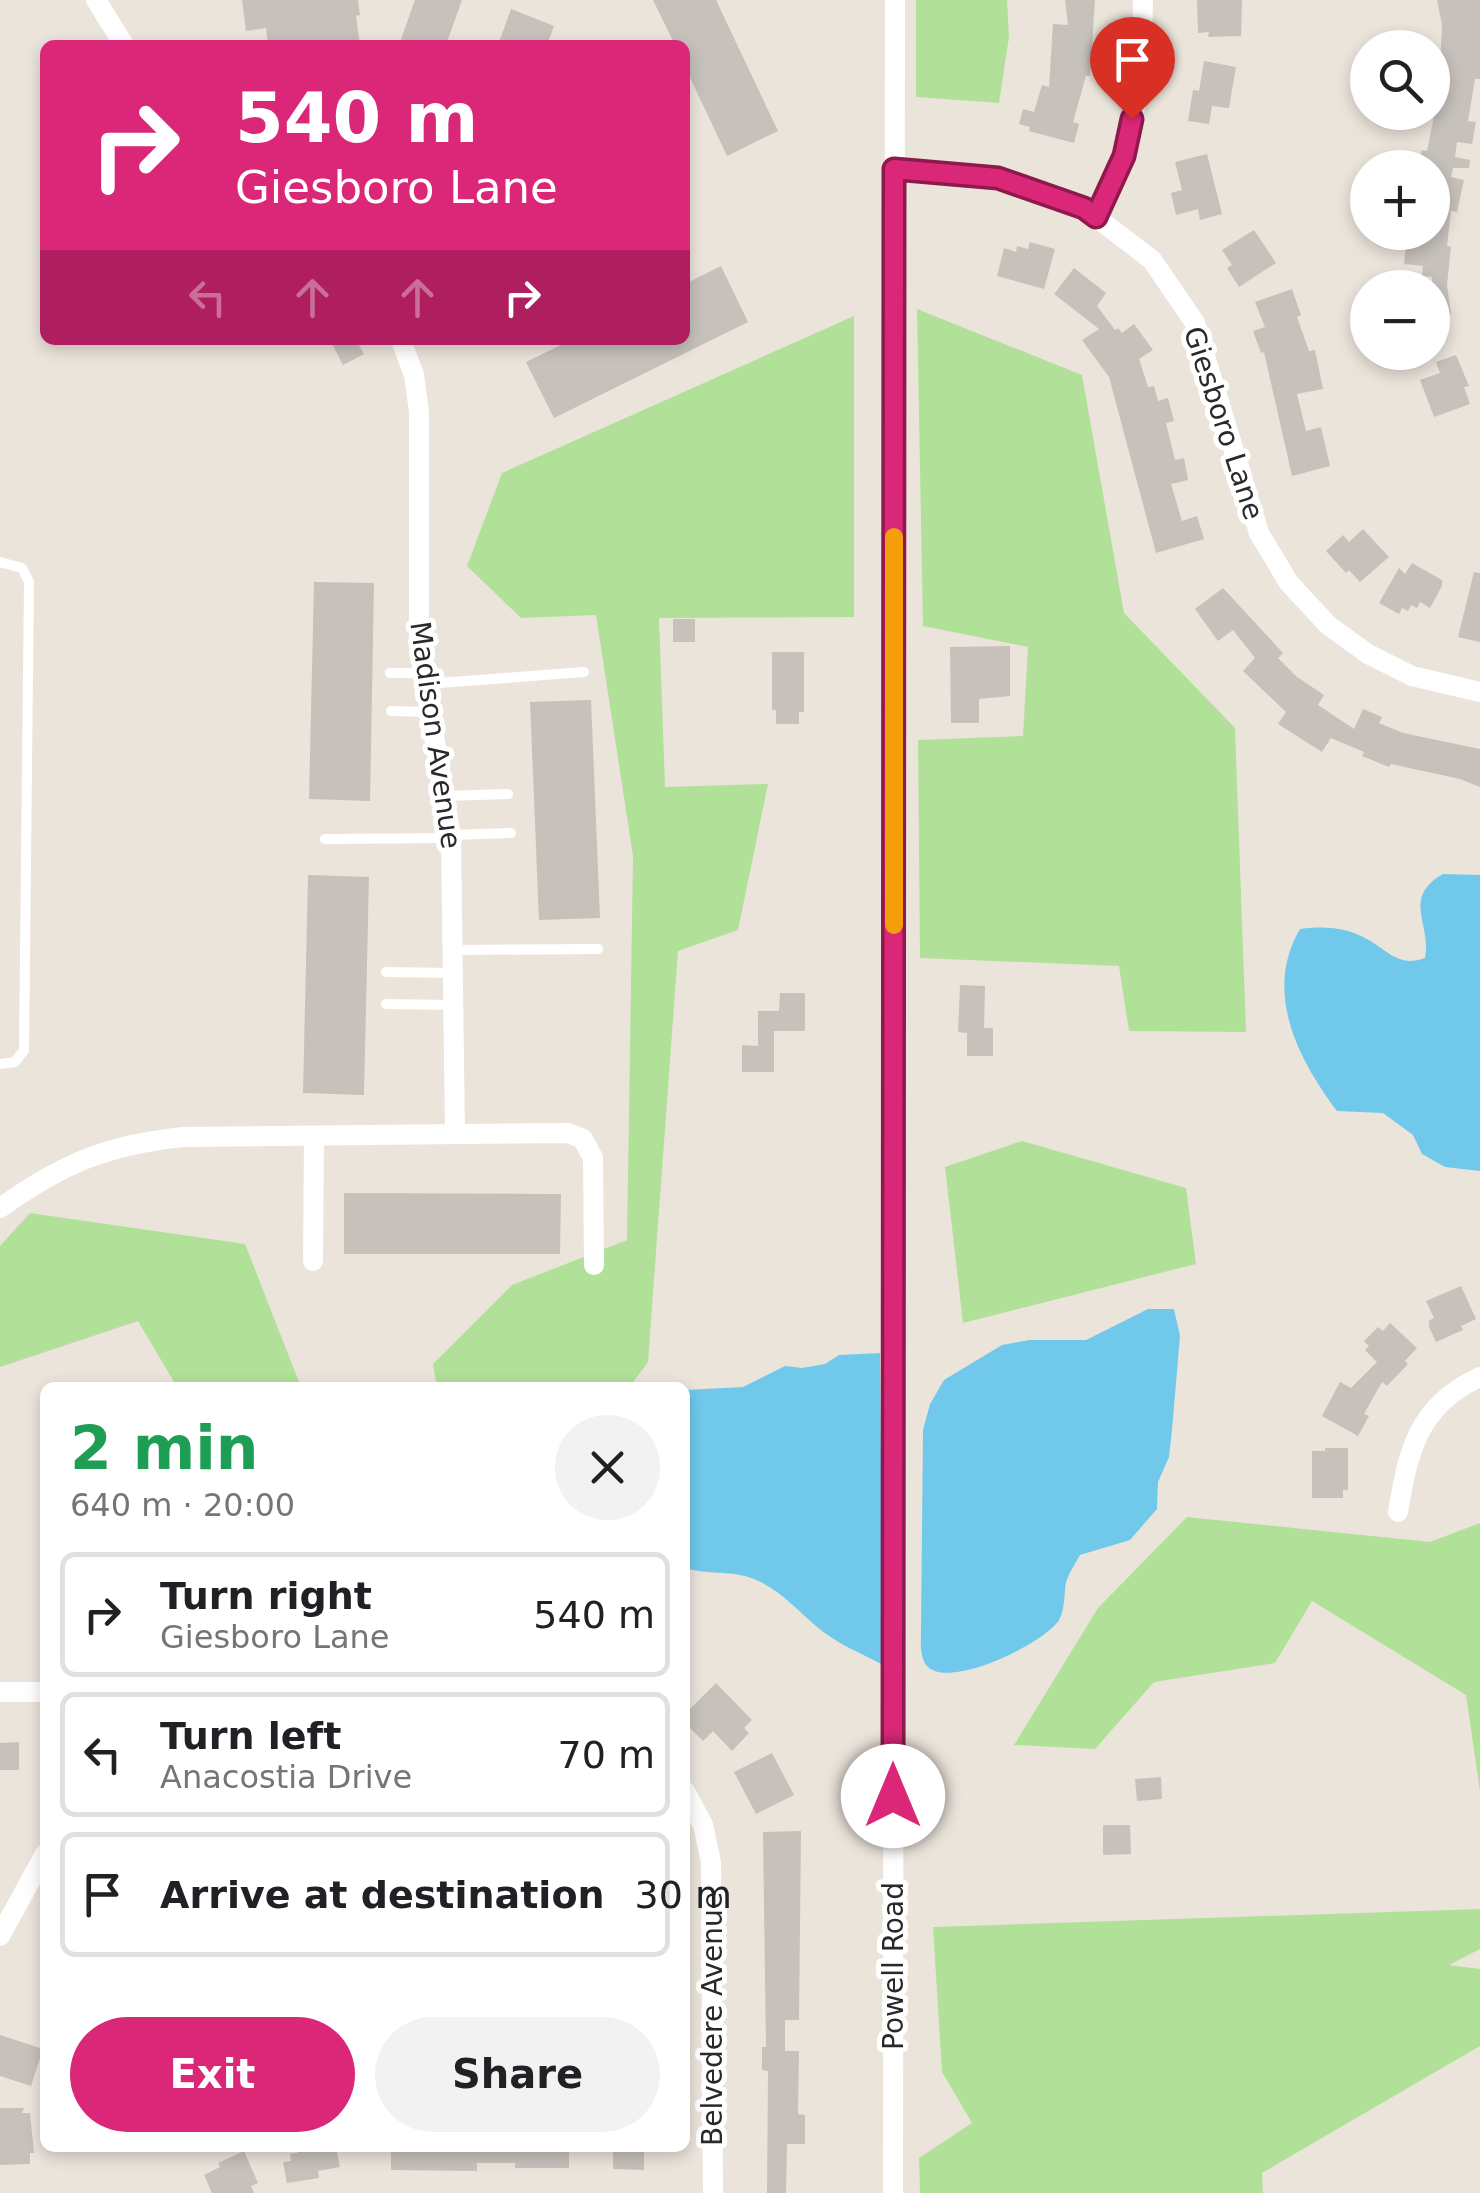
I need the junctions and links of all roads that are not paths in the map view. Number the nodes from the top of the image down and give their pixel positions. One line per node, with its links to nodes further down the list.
1 (96, 0): 4 (street)
2 (895, 0): 5 (street, Powell Road)
3 (1142, 0): 6 (street)
4 (121, 40)
5 (894, 169): 6 (street, Giesboro Lane); 40 (street, Powell Road)
6 (1096, 217): 12 (street, Giesboro Lane)
7 (403, 345): 11 (street, Madison Avenue)
8 (0, 562): 26 (lane)
9 (390, 672): 11 (lane)
10 (584, 672): 11 (lane)
11 (424, 678): 14 (street, Madison Avenue)
12 (1480, 692)
13 (391, 711): 14 (lane)
14 (430, 712): 16 (street, Madison Avenue)
15 (508, 794): 16 (lane)
16 (446, 796): 18 (street, Madison Avenue)
17 (511, 833): 18 (lane)
18 (451, 837): 19 (lane); 21 (street, Madison Avenue)
19 (325, 839)
20 (598, 949): 21 (lane)
21 (454, 950): 23 (street, Madison Avenue)
22 (386, 972): 23 (lane)
23 (454, 973): 25 (street, Madison Avenue)
24 (386, 1004): 25 (lane)
25 (454, 1005): 27 (street, Madison Avenue)
26 (0, 1064)
27 (455, 1133): 28 (street); 31 (street)
28 (314, 1136): 29 (street); 30 (street)
29 (0, 1208)
30 (313, 1262)
31 (594, 1266)
32 (1480, 1378): 33 (street)
33 (1398, 1512)
34 (0, 1692): 35 (street)
35 (40, 1692)
36 (690, 1801): 39 (street, Belvedere Avenue)
37 (40, 1863): 38 (street)
38 (0, 1936)
39 (714, 2193)
40 (893, 2193)

